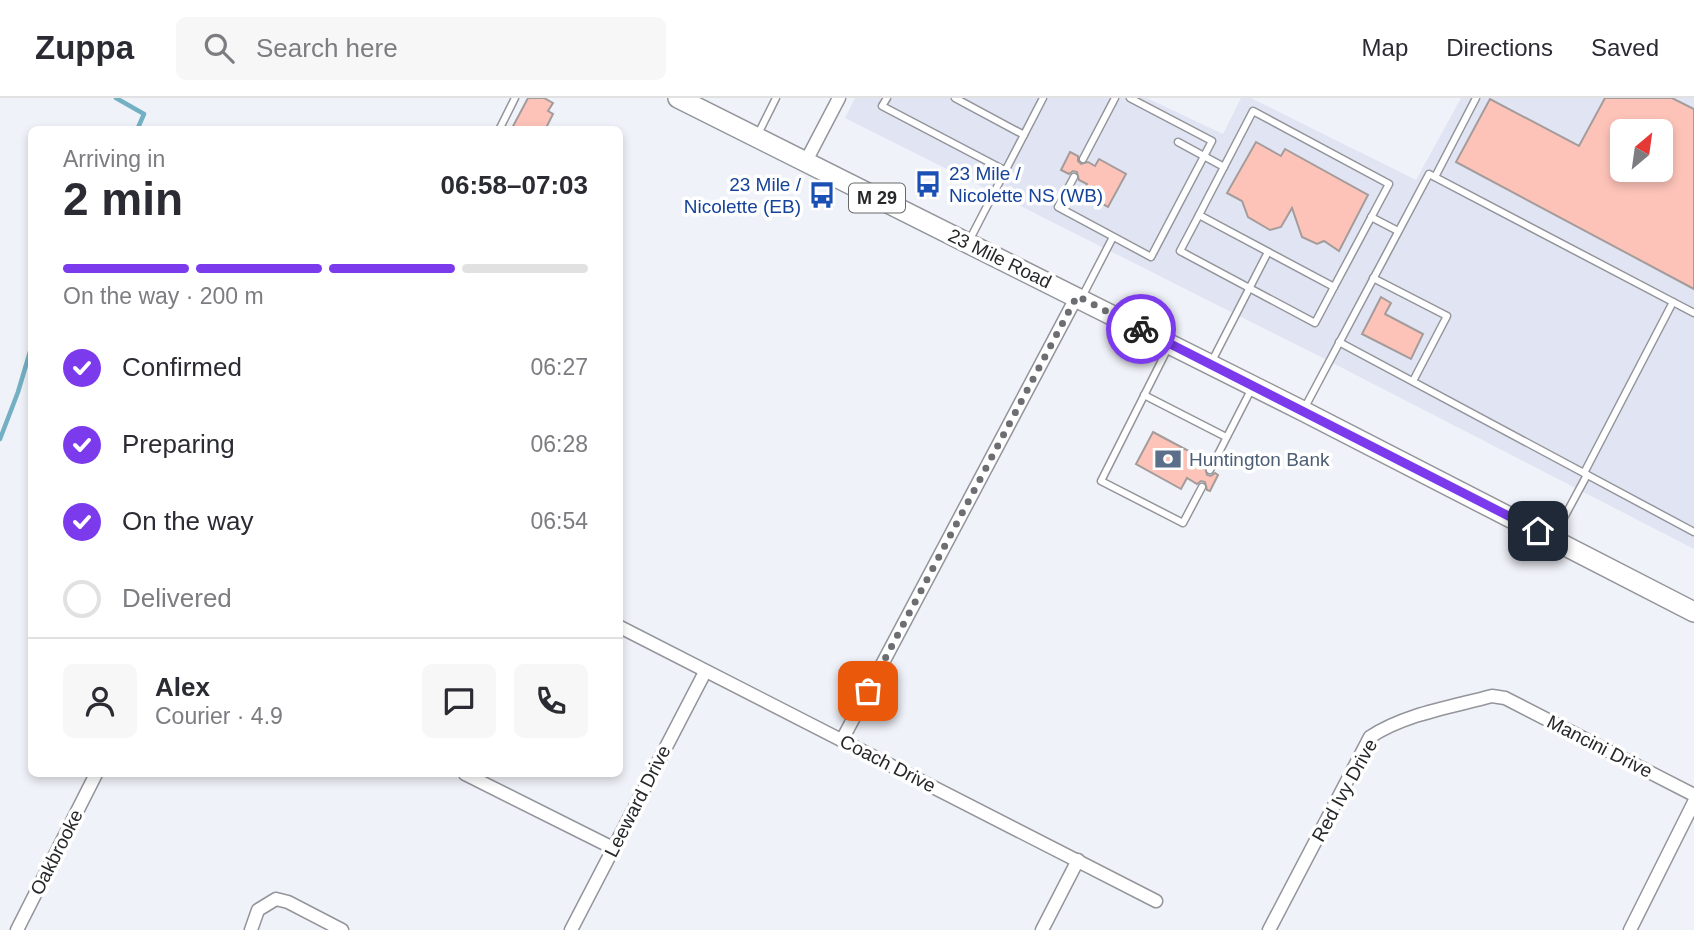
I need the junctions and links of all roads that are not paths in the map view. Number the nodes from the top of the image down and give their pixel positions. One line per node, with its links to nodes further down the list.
1 (515, 98): 11 (lane)
2 (678, 98): 13 (main road, 23 Mile Road / M 29)
3 (776, 98): 13 (lane)
4 (839, 98): 17 (street)
5 (887, 98): 19 (lane)
6 (955, 98): 12 (lane)
7 (1043, 98): 12 (lane)
8 (1115, 98): 16 (lane)
9 (1130, 98): 15 (lane)
10 (1476, 98): 21 (lane)
11 (501, 126)
12 (1024, 135): 19 (lane)
13 (756, 138): 17 (main road, 23 Mile Road / M 29)
14 (1178, 142): 15 (lane)
15 (1204, 156): 18 (lane); 25 (lane)
16 (1083, 159)
17 (806, 163): 26 (main road, 23 Mile Road / M 29)
18 (1224, 167): 22 (lane); 23 (lane)
19 (1006, 171): 26 (lane)
20 (1074, 177): 25 (lane)
21 (1435, 177): 24 (lane); 32 (lane)
22 (1199, 215): 27 (lane); 30 (lane)
23 (1371, 216): 24 (lane); 29 (lane)
24 (1398, 231): 28 (lane)
25 (1113, 237): 31 (lane)
26 (968, 243): 31 (main road, 23 Mile Road / M 29)
27 (1268, 252): 29 (lane); 30 (lane)
28 (1373, 278): 34 (lane); 37 (lane)
29 (1334, 287): 30 (lane)
30 (1250, 288): 36 (lane)
31 (1079, 298): 35 (main road, 23 Mile Road / M 29); 51 (street)
32 (1673, 302): 33 (lane); 43 (lane)
33 (1694, 313)
34 (1339, 342): 37 (lane); 40 (lane)
35 (1170, 344): 36 (main road, 23 Mile Road / M 29); 39 (lane)
36 (1210, 365): 38 (main road, 23 Mile Road / M 29)
37 (1413, 382): 43 (lane)
38 (1253, 386): 40 (main road, 23 Mile Road / M 29); 41 (lane)
39 (1144, 396): 41 (lane); 44 (lane)
40 (1303, 411): 46 (main road, 23 Mile Road / M 29)
41 (1226, 437): 42 (lane)
42 (1210, 470)
43 (1586, 474): 45 (lane); 46 (lane)
44 (1202, 487)
45 (1694, 532)
46 (1553, 538): 47 (main road, 23 Mile Road / M 29)
47 (1694, 612)
48 (623, 629): 49 (street, Coach Drive)
49 (705, 672): 51 (street, Coach Drive); 56 (street, Leeward Drive)
50 (1506, 698): 54 (street, Mancini Drive); 64 (street, Red Ivy Drive)
51 (842, 740): 57 (street, Coach Drive)
52 (94, 777): 59 (street, Oakbrooke)
53 (471, 777): 56 (street)
54 (1694, 795)
55 (1694, 802): 65 (street)
56 (613, 848): 62 (street, Leeward Drive)
57 (1078, 860): 58 (street, Coach Drive); 63 (street)
58 (1156, 901)
59 (17, 930)
60 (251, 930): 61 (street)
61 (342, 930)
62 (571, 930)
63 (1042, 930)
64 (1269, 930)
65 (1630, 930)

